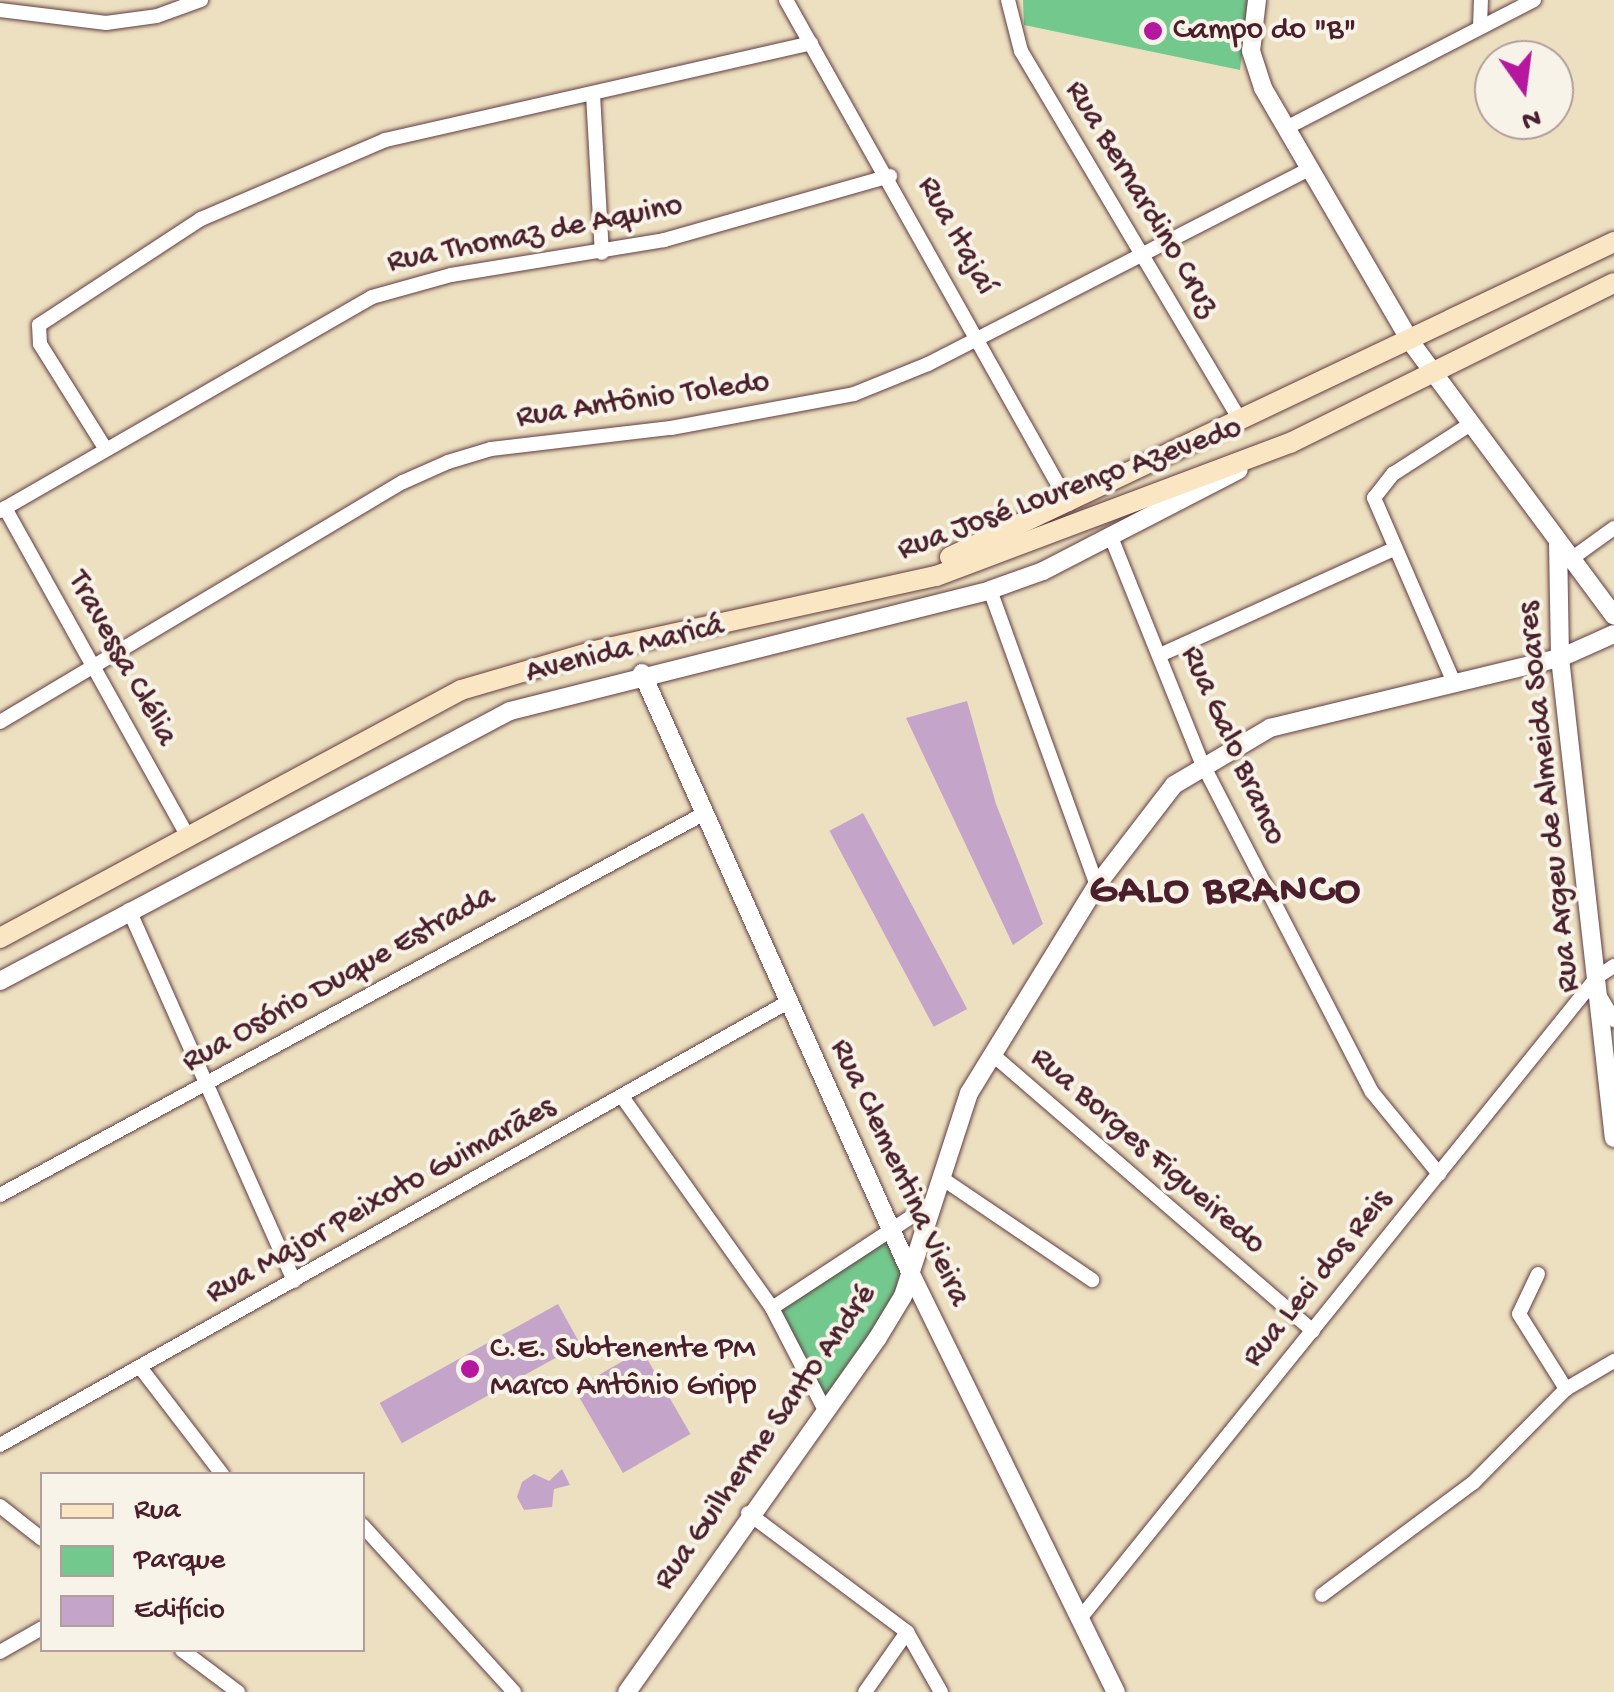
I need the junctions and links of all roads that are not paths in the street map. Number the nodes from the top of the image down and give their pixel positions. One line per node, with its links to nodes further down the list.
1 (201, 0): 7 (street)
2 (786, 0): 9 (street, Rua Itajaí)
3 (1008, 0): 16 (street, Rua Bernardino Cruz)
4 (1257, 0): 11 (street)
5 (1481, 0): 8 (street)
6 (1534, 0): 8 (street)
7 (0, 10)
8 (1480, 27): 11 (street)
9 (810, 44): 10 (street); 13 (street, Rua Itajaí)
10 (594, 94): 15 (street); 24 (street)
11 (1288, 127): 12 (street)
12 (1311, 168): 16 (street, Rua Antônio Toledo); 19 (street)
13 (890, 176): 15 (street, Rua Thomaz de Aquino); 18 (street, Rua Itajaí)
14 (1614, 242): 19 (main road, Rua José Lourenço Azevedo)
15 (602, 253): 24 (street, Rua Thomaz de Aquino)
16 (1142, 253): 18 (street, Rua Antônio Toledo); 21 (street, Rua Bernardino Cruz)
17 (1614, 283): 20 (main road, Rua José Lourenço Azevedo)
18 (980, 337): 25 (street, Rua Itajaí); 38 (street, Rua Antônio Toledo)
19 (1410, 341): 20 (street); 21 (main road, Rua José Lourenço Azevedo)
20 (1432, 374): 22 (street); 23 (main road, Rua José Lourenço Azevedo)
21 (1242, 422): 25 (main road, Rua José Lourenço Azevedo)
22 (1470, 425): 29 (street); 30 (street)
23 (1290, 443): 28 (street, Avenida Maricá); 32 (main road, Rua José Lourenço Azevedo)
24 (105, 448): 26 (street, Rua Thomaz de Aquino)
25 (1069, 504): 32 (main road, Rua José Lourenço Azevedo)
26 (3, 509): 38 (street, Travessa Clélia)
27 (1614, 528): 31 (street)
28 (1111, 537): 33 (street, Avenida Maricá); 36 (street, Rua Galo Branco)
29 (1558, 542): 31 (street); 37 (street, Rua Argeu de Almeida Soares)
30 (1392, 550): 36 (street); 40 (street)
31 (1571, 559): 34 (street)
32 (890, 586): 44 (main road)
33 (990, 590): 39 (street, Avenida Maricá); 45 (street)
34 (1614, 616)
35 (1614, 634): 37 (street, Rua Guilherme Santo André)
36 (1160, 655): 42 (street, Rua Galo Branco)
37 (1560, 658): 40 (street, Rua Guilherme Santo André); 49 (street, Rua Argeu de Almeida Soares)
38 (96, 669): 41 (street, Rua Antônio Toledo); 44 (street, Travessa Clélia)
39 (642, 673): 43 (street, Rua Clementina Vieira); 46 (street, Avenida Maricá)
40 (1455, 684): 42 (street, Rua Guilherme Santo André)
41 (0, 722)
42 (1202, 763): 45 (street, Rua Guilherme Santo André); 58 (street, Rua Galo Branco)
43 (704, 813): 52 (street, Rua Clementina Vieira); 55 (street, Rua Osório Duque Estrada)
44 (188, 838): 47 (main road)
45 (1097, 886): 54 (street, Rua Guilherme Santo André)
46 (129, 910): 50 (street, Avenida Maricá); 55 (street)
47 (0, 938)
48 (1614, 966): 49 (street)
49 (1596, 977): 51 (street, Rua Argeu de Almeida Soares); 58 (street, Rua Leci dos Reis)
50 (0, 981)
51 (1601, 998): 53 (street); 57 (street, Rua Argeu de Almeida Soares)
52 (788, 1002): 56 (street, Rua Major Peixoto Guimarães); 62 (street, Rua Clementina Vieira)
53 (1614, 1020)
54 (992, 1054): 59 (street, Rua Guilherme Santo André); 68 (street, Rua Borges Figueiredo)
55 (205, 1085): 60 (street, Rua Osório Duque Estrada); 66 (street)
56 (623, 1098): 66 (street, Rua Major Peixoto Guimarães); 67 (street)
57 (1614, 1138)
58 (1440, 1174): 68 (street, Rua Leci dos Reis)
59 (940, 1177): 61 (street, Rua Guilherme Santo André); 65 (street)
60 (0, 1195)
61 (931, 1204): 62 (street); 63 (street, Rua Guilherme Santo André)
62 (890, 1228): 63 (street, Rua Clementina Vieira); 67 (street)
63 (910, 1274): 72 (street, Rua Guilherme Santo André); 80 (street, Rua Clementina Vieira)
64 (1538, 1274): 71 (street)
65 (1092, 1280)
66 (294, 1281): 70 (street, Rua Major Peixoto Guimarães)
67 (772, 1308): 72 (street)
68 (1312, 1331): 80 (street, Rua Leci dos Reis)
69 (1614, 1361): 71 (street)
70 (140, 1367): 73 (street, Rua Major Peixoto Guimarães); 74 (street)
71 (1566, 1389): 79 (street)
72 (826, 1412): 76 (street, Rua Guilherme Santo André)
73 (0, 1445)
74 (220, 1472)
75 (0, 1506): 78 (street)
76 (748, 1513): 82 (street); 87 (street, Rua Guilherme Santo André)
77 (365, 1528): 86 (street)
78 (40, 1537)
79 (1322, 1595)
80 (1082, 1616): 90 (street, Rua Clementina Vieira)
81 (40, 1629): 83 (street)
82 (907, 1632): 88 (street); 89 (street)
83 (0, 1652)
84 (185, 1652): 85 (street)
85 (238, 1692)
86 (514, 1692)
87 (627, 1692)
88 (865, 1692)
89 (941, 1692)
90 (1116, 1692)

